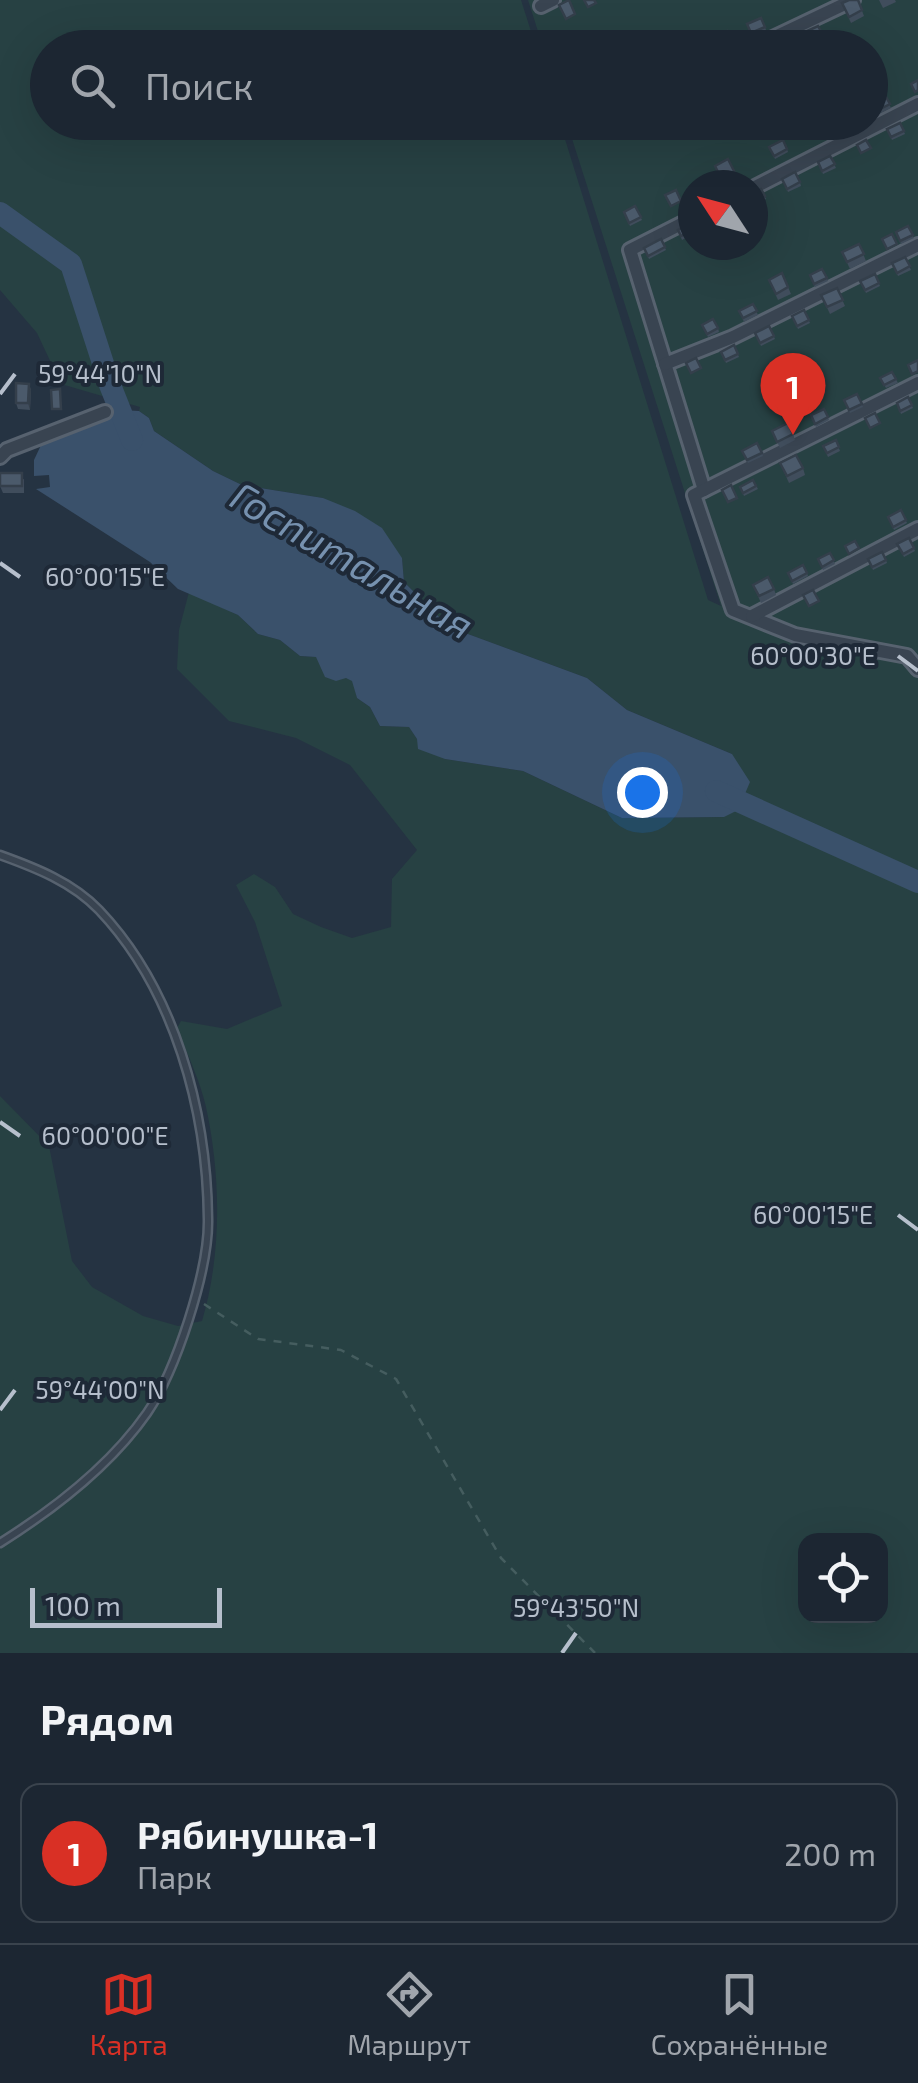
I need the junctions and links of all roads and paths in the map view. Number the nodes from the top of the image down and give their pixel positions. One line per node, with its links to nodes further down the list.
1 (853, 0): 2 (street)
2 (790, 30)
3 (918, 104): 4 (street)
4 (888, 119)
5 (847, 140): 6 (street)
6 (768, 180)
7 (678, 226): 9 (street)
8 (918, 246): 9 (street)
9 (665, 364): 13 (street)
10 (918, 382): 13 (street)
11 (104, 412): 12 (street)
12 (0, 457)
13 (704, 490): 15 (street)
14 (918, 530): 15 (street)
15 (752, 616): 16 (street)
16 (918, 669)
17 (0, 856): 18 (lane)
18 (195, 1298): 19 (lane); 20 (path)
19 (0, 1543)
20 (595, 1653)

